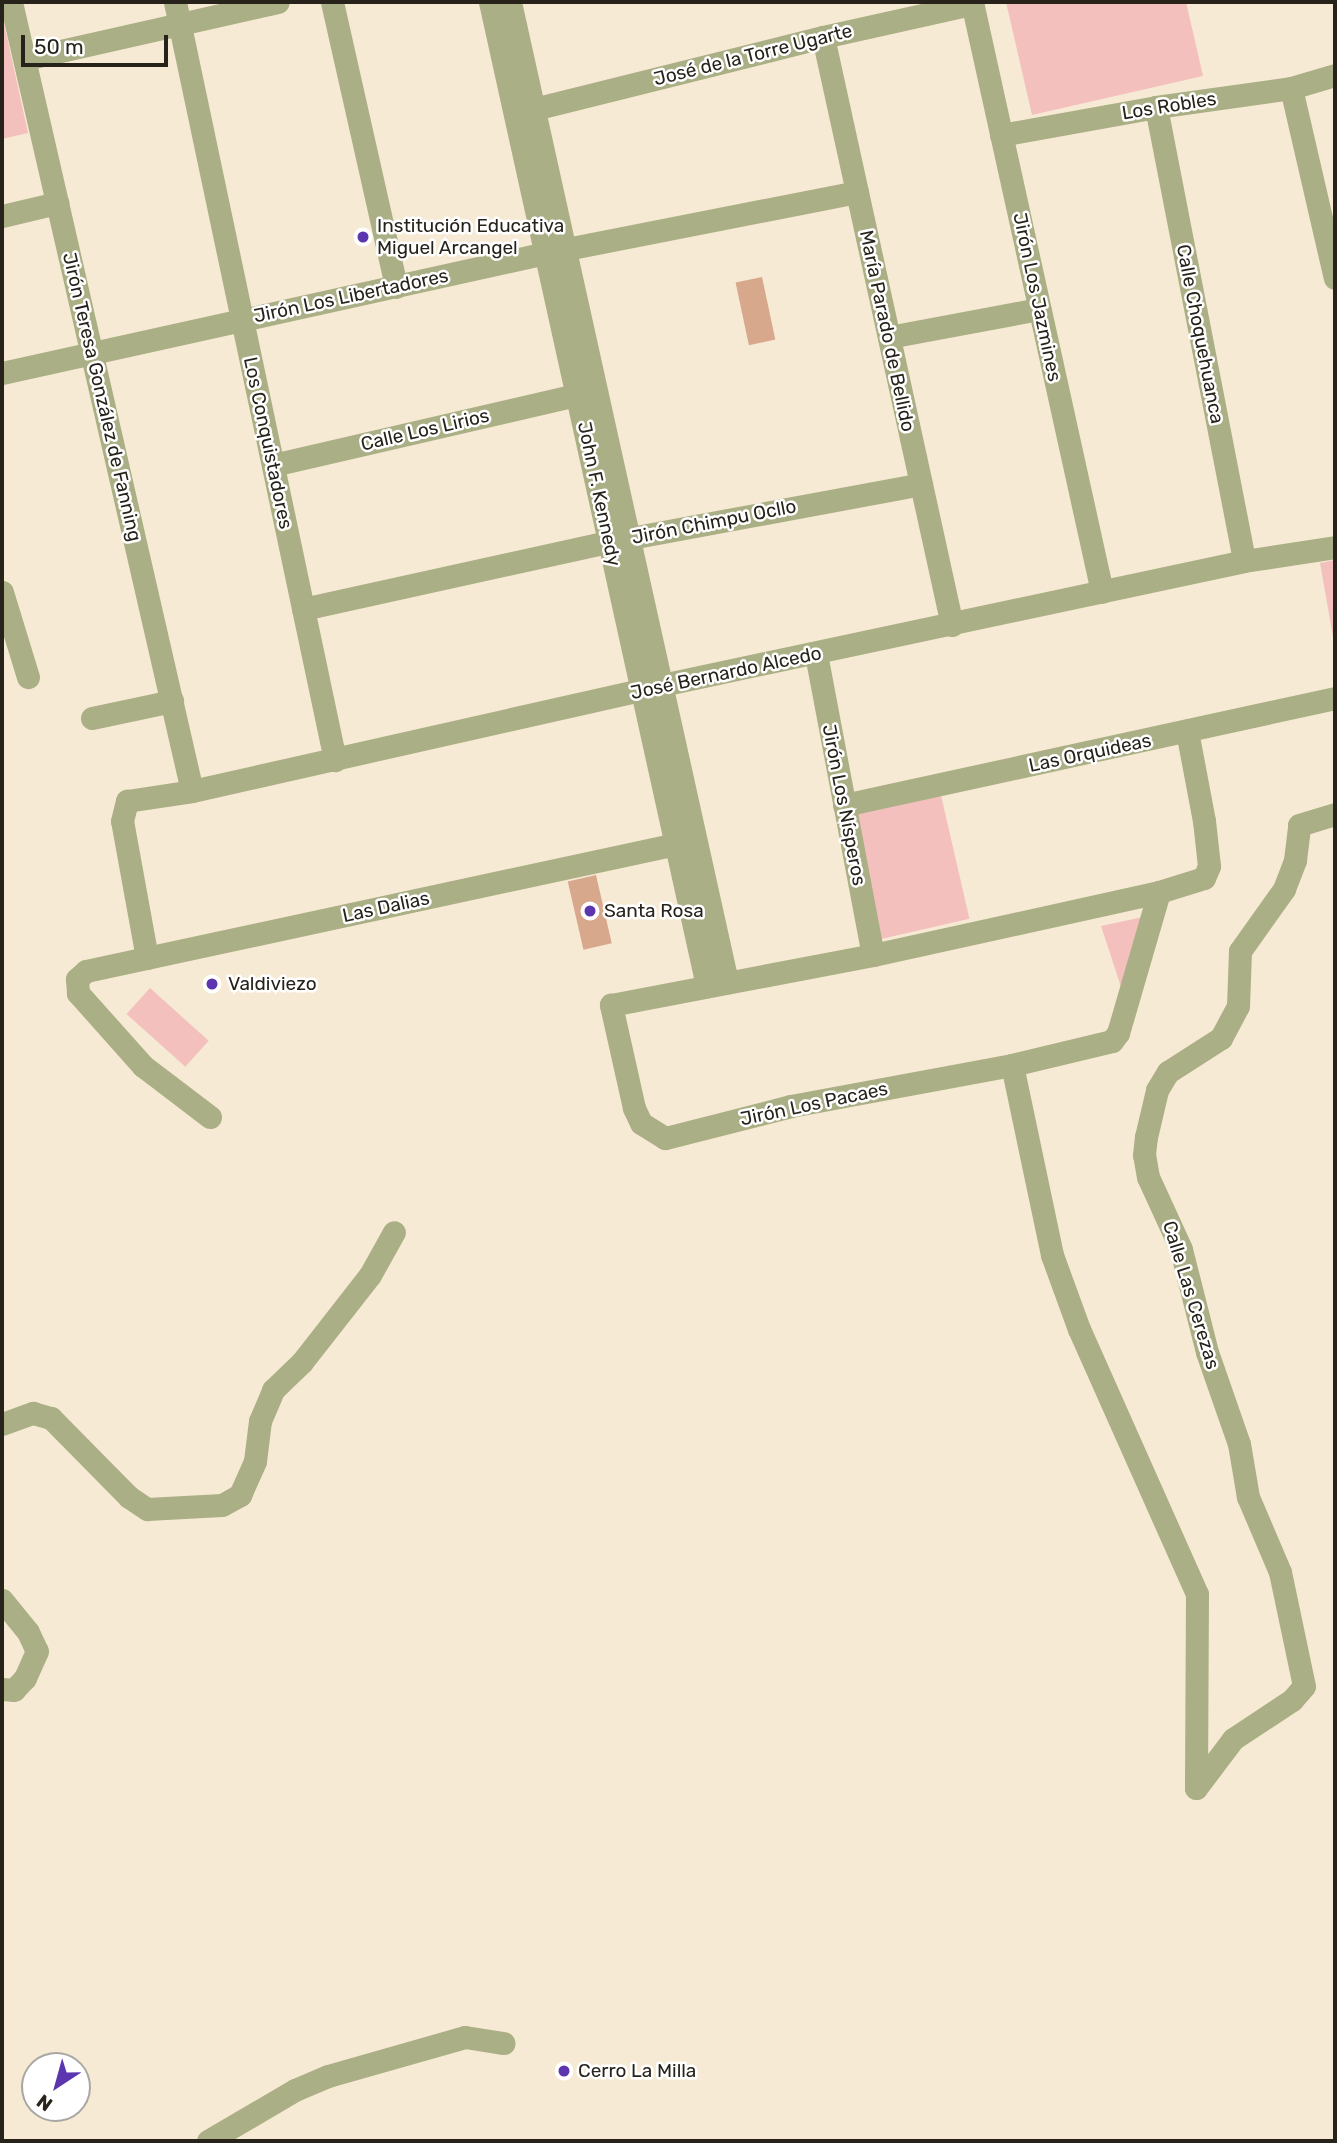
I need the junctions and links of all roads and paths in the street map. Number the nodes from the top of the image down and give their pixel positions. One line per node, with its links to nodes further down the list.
1 (11, 2): 10 (street, Jirón Teresa González de Fanning)
2 (175, 2): 8 (street, Los Conquistadores)
3 (278, 2): 8 (street)
4 (332, 2): 21 (street)
5 (490, 2): 19 (street, John F. Kennedy)
6 (510, 2): 14 (street, John F. Kennedy)
7 (972, 3): 9 (street, José de la Torre Ugarte); 15 (street, Jirón Los Jazmines)
8 (179, 24): 10 (street); 23 (street, Los Conquistadores)
9 (823, 37): 14 (street, José de la Torre Ugarte); 16 (street, María Parado de Bellido)
10 (24, 59): 17 (street, Jirón Teresa González de Fanning)
11 (1335, 75): 12 (street, Los Robles)
12 (1291, 88): 13 (street, Los Robles); 20 (street)
13 (1156, 107): 15 (street, Los Robles); 32 (street, Calle Choquehuanca)
14 (534, 109): 19 (street, John F. Kennedy)
15 (1001, 135): 22 (street, Jirón Los Jazmines)
16 (857, 192): 19 (street, Jirón Los Libertadores); 24 (street, María Parado de Bellido)
17 (58, 203): 18 (street); 25 (street, Jirón Teresa González de Fanning)
18 (2, 216)
19 (556, 251): 21 (street, Jirón Los Libertadores); 27 (street, John F. Kennedy); 30 (street, John F. Kennedy)
20 (1335, 278)
21 (396, 287): 23 (street, Jirón Los Libertadores)
22 (1040, 309): 24 (street); 34 (street, Jirón Los Jazmines)
23 (242, 320): 25 (street, Jirón Los Libertadores); 28 (street, Los Conquistadores)
24 (889, 337): 29 (street, María Parado de Bellido)
25 (91, 351): 26 (street, Jirón Los Libertadores); 41 (street, Jirón Teresa González de Fanning)
26 (2, 373)
27 (577, 395): 28 (street, Calle Los Lirios); 30 (street, John F. Kennedy)
28 (273, 465): 35 (street, Los Conquistadores)
29 (921, 484): 30 (street, Jirón Chimpu Ocllo); 36 (street, María Parado de Bellido)
30 (620, 540): 35 (street, Jirón Chimpu Ocllo); 39 (street, John F. Kennedy)
31 (1335, 547): 32 (street, José Bernardo Alcedo)
32 (1244, 561): 34 (street, José Bernardo Alcedo)
33 (2, 592): 38 (street)
34 (1102, 592): 36 (street, José Bernardo Alcedo)
35 (303, 609): 44 (street, Los Conquistadores)
36 (952, 625): 37 (street, José Bernardo Alcedo)
37 (816, 654): 39 (street, José Bernardo Alcedo); 46 (street, Jirón Los Nísperos)
38 (28, 677)
39 (653, 687): 44 (street, José Bernardo Alcedo); 48 (street, John F. Kennedy)
40 (1335, 698): 43 (street, Las Orquideas)
41 (172, 701): 42 (street); 45 (street, Jirón Teresa González de Fanning)
42 (92, 718)
43 (1187, 732): 46 (street, Las Orquideas); 49 (street)
44 (335, 760): 45 (street, José Bernardo Alcedo)
45 (192, 791): 51 (street, José Bernardo Alcedo)
46 (844, 805): 50 (street, Jirón Los Nísperos)
47 (1335, 814): 53 (street, Calle Las Cerezas)
48 (686, 842): 51 (street, Las Dalias); 52 (street, John F. Kennedy)
49 (1160, 892): 50 (street); 53 (street, Jirón Los Pacaes)
50 (873, 955): 52 (street)
51 (146, 958): 54 (street, Las Dalias)
52 (717, 984): 53 (street, Jirón Los Pacaes)
53 (1012, 1065)
54 (210, 1116)
55 (394, 1232): 56 (street)
56 (2, 1424)
57 (2, 1600): 58 (street)
58 (2, 1689)
59 (504, 2043): 60 (street)
60 (208, 2141)

